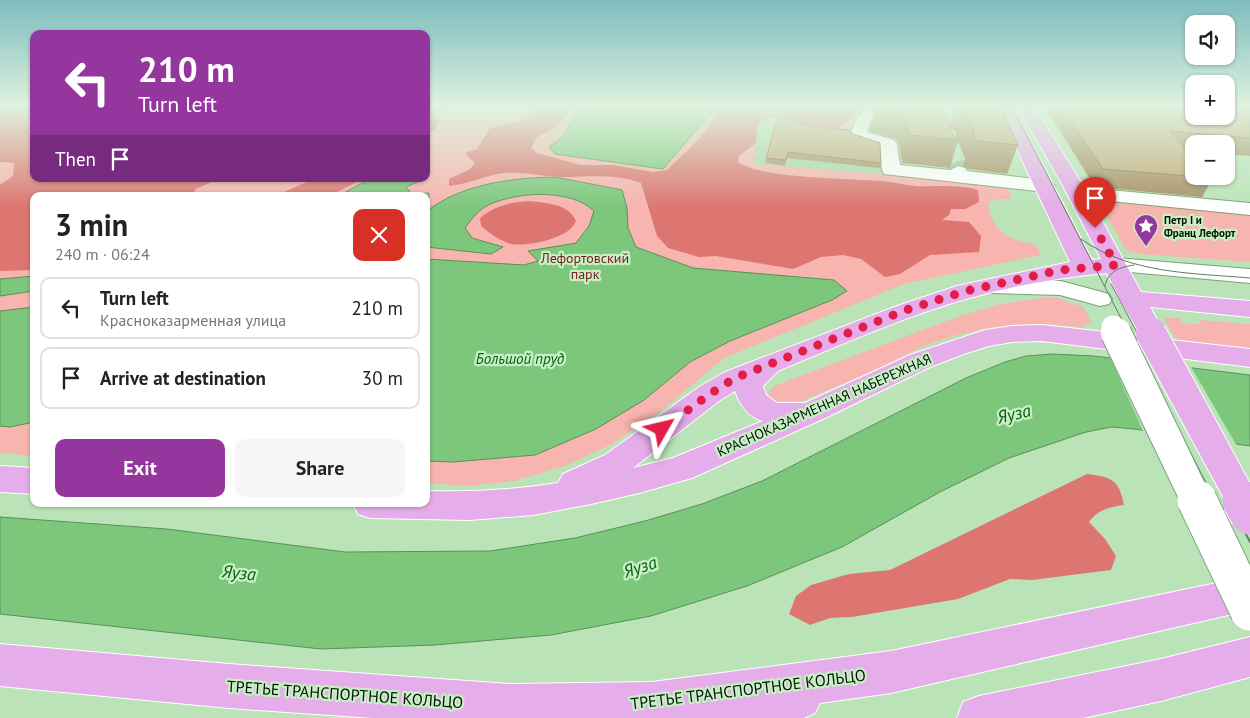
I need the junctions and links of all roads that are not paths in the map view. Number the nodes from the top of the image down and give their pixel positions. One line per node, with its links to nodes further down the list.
1 (878, 141): 4 (street)
2 (1022, 141): 4 (main road)
3 (1046, 141): 5 (main road)
4 (1045, 186): 8 (main road)
5 (1077, 193): 6 (street); 7 (main road)
6 (1250, 209)
7 (1116, 265): 8 (main road); 9 (street); 11 (main road)
8 (1084, 267): 10 (main road); 13 (street)
9 (1250, 276)
10 (992, 286): 13 (street); 15 (main road)
11 (1131, 298): 12 (main road); 21 (main road, bridge)
12 (1250, 308)
13 (1106, 313): 23 (street, bridge)
14 (1250, 358): 16 (main road, КРАСНОКАЗАРМЕННАЯ НАБЕРЕЖНАЯ)
15 (769, 364): 16 (main road); 19 (main road)
16 (812, 412): 19 (main road, КРАСНОКАЗАРМЕННАЯ НАБЕРЕЖНАЯ)
17 (0, 479): 18 (main road)
18 (30, 481)
19 (533, 501): 20 (main road, КРАСНОКАЗАРМЕННАЯ НАБЕРЕЖНАЯ)
20 (430, 506)
21 (1250, 515)
22 (1250, 593): 26 (main road, ТРЕТЬЕ ТРАНСПОРТНОЕ КОЛЬЦО)
23 (1250, 611)
24 (1250, 657): 28 (main road)
25 (0, 665): 26 (main road, ТРЕТЬЕ ТРАНСПОРТНОЕ КОЛЬЦО)
26 (891, 672): 27 (main road)
27 (729, 718)
28 (979, 718)

